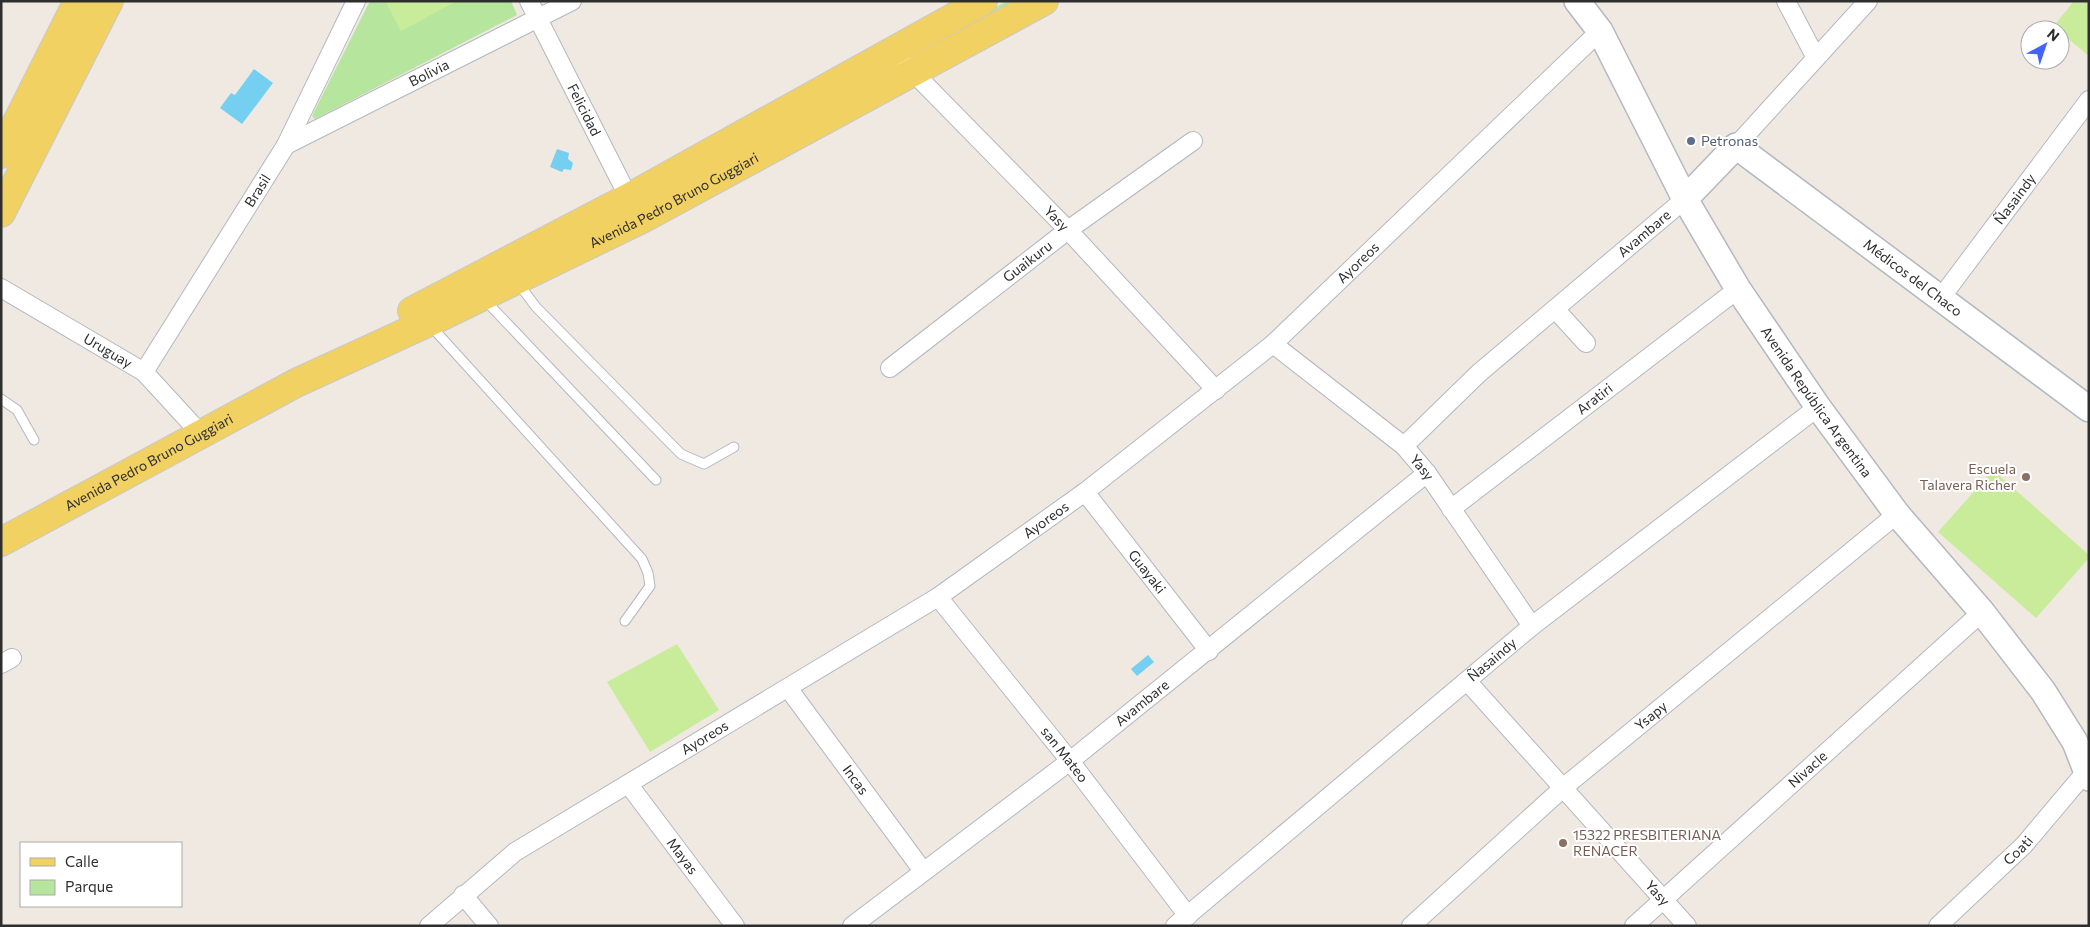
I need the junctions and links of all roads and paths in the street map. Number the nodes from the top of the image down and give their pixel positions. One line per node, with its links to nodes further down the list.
1 (78, 1): 20 (main road)
2 (109, 1): 23 (main road)
3 (356, 1): 18 (street, Brasil)
4 (529, 1): 11 (street, Felicidad)
5 (572, 1): 11 (street, Bolivia)
6 (983, 1): 13 (main road, Avenida Pedro Bruno Guggiari)
7 (1044, 1): 15 (main road, Avenida Pedro Bruno Guggiari)
8 (1577, 1): 12 (main road, Avenida República Argentina)
9 (1786, 1): 14 (street)
10 (1868, 1): 14 (street, Avambare)
11 (538, 20): 18 (street, Bolivia); 22 (street, Felicidad)
12 (1600, 31): 21 (main road, Avenida República Argentina); 33 (street, Ayoreos)
13 (892, 50): 15 (street, Yasy); 22 (main road, Avenida Pedro Bruno Guggiari)
14 (1816, 58): 19 (street, Avambare)
15 (913, 72): 22 (main road, Avenida Pedro Bruno Guggiari); 24 (street, Yasy)
16 (2089, 100): 29 (street, Ñasaindy)
17 (1193, 141): 24 (street, Guaikuru)
18 (286, 145): 35 (street, Brasil)
19 (1736, 146): 21 (main road, Avambare); 29 (main road, Médicos del Chaco)
20 (1, 154)
21 (1685, 199): 27 (main road, Avenida República Argentina); 30 (street, Avambare)
22 (635, 208): 25 (main road, Avenida Pedro Bruno Guggiari); 36 (main road, Avenida Pedro Bruno Guggiari)
23 (1, 213)
24 (1068, 230): 34 (street, Guaikuru); 37 (street, Yasy)
25 (516, 280): 28 (main road, Avenida Pedro Bruno Guggiari); 44 (lane)
26 (1, 288): 35 (street, Uruguay)
27 (1738, 288): 39 (main road, Avenida República Argentina); 48 (street, Aratiri)
28 (482, 297): 31 (main road, Avenida Pedro Bruno Guggiari); 46 (lane)
29 (1940, 299): 40 (main road, Médicos del Chaco)
30 (1555, 309): 32 (street); 43 (street, Avambare)
31 (428, 323): 36 (main road, Avenida Pedro Bruno Guggiari); 53 (lane)
32 (1586, 342)
33 (1273, 344): 37 (street, Ayoreos); 43 (street, Yasy)
34 (890, 368)
35 (144, 372): 41 (street, Uruguay)
36 (296, 383): 41 (main road, Avenida Pedro Bruno Guggiari)
37 (1216, 390): 47 (street, Ayoreos)
38 (1, 400): 42 (lane)
39 (1818, 406): 49 (main road, Avenida República Argentina); 54 (street, Ñasaindy)
40 (2089, 409)
41 (200, 433): 50 (main road, Avenida Pedro Bruno Guggiari)
42 (34, 440)
43 (1404, 446): 45 (street, Yasy)
44 (734, 448)
45 (1427, 473): 48 (street, Yasy); 55 (street, Avambare)
46 (656, 480)
47 (1085, 492): 51 (street, Ayoreos); 55 (street, Guayaki)
48 (1451, 509): 54 (street, Yasy)
49 (1897, 514): 52 (main road, Avenida República Argentina); 61 (street, Ysapy)
50 (1, 542)
51 (938, 597): 57 (street, Ayoreos); 58 (street, san Mateo)
52 (1982, 612): 59 (main road, Avenida República Argentina); 64 (street, Nivacle)
53 (625, 621)
54 (1532, 626): 56 (street, Ñasaindy)
55 (1209, 651): 58 (street, Avambare)
56 (1467, 681): 61 (street, Yasy); 65 (street, Ñasaindy)
57 (788, 688): 60 (street, Ayoreos); 62 (street, Incas)
58 (1070, 761): 62 (street, Avambare); 65 (street, san Mateo)
59 (2088, 772): 73 (street, Coati)
60 (629, 785): 63 (street, Ayoreos); 68 (street, Mayas)
61 (1564, 787): 64 (street, Yasy); 70 (street, Ysapy)
62 (924, 871): 69 (street, Avambare)
63 (463, 895): 66 (street, Ayoreos); 67 (street)
64 (1663, 899): 71 (street, Nivacle); 72 (street, Yasy)
65 (1182, 921)
66 (429, 926)
67 (489, 926)
68 (735, 926)
69 (852, 926)
70 (1411, 926)
71 (1634, 926)
72 (1687, 926)
73 (1938, 926)

